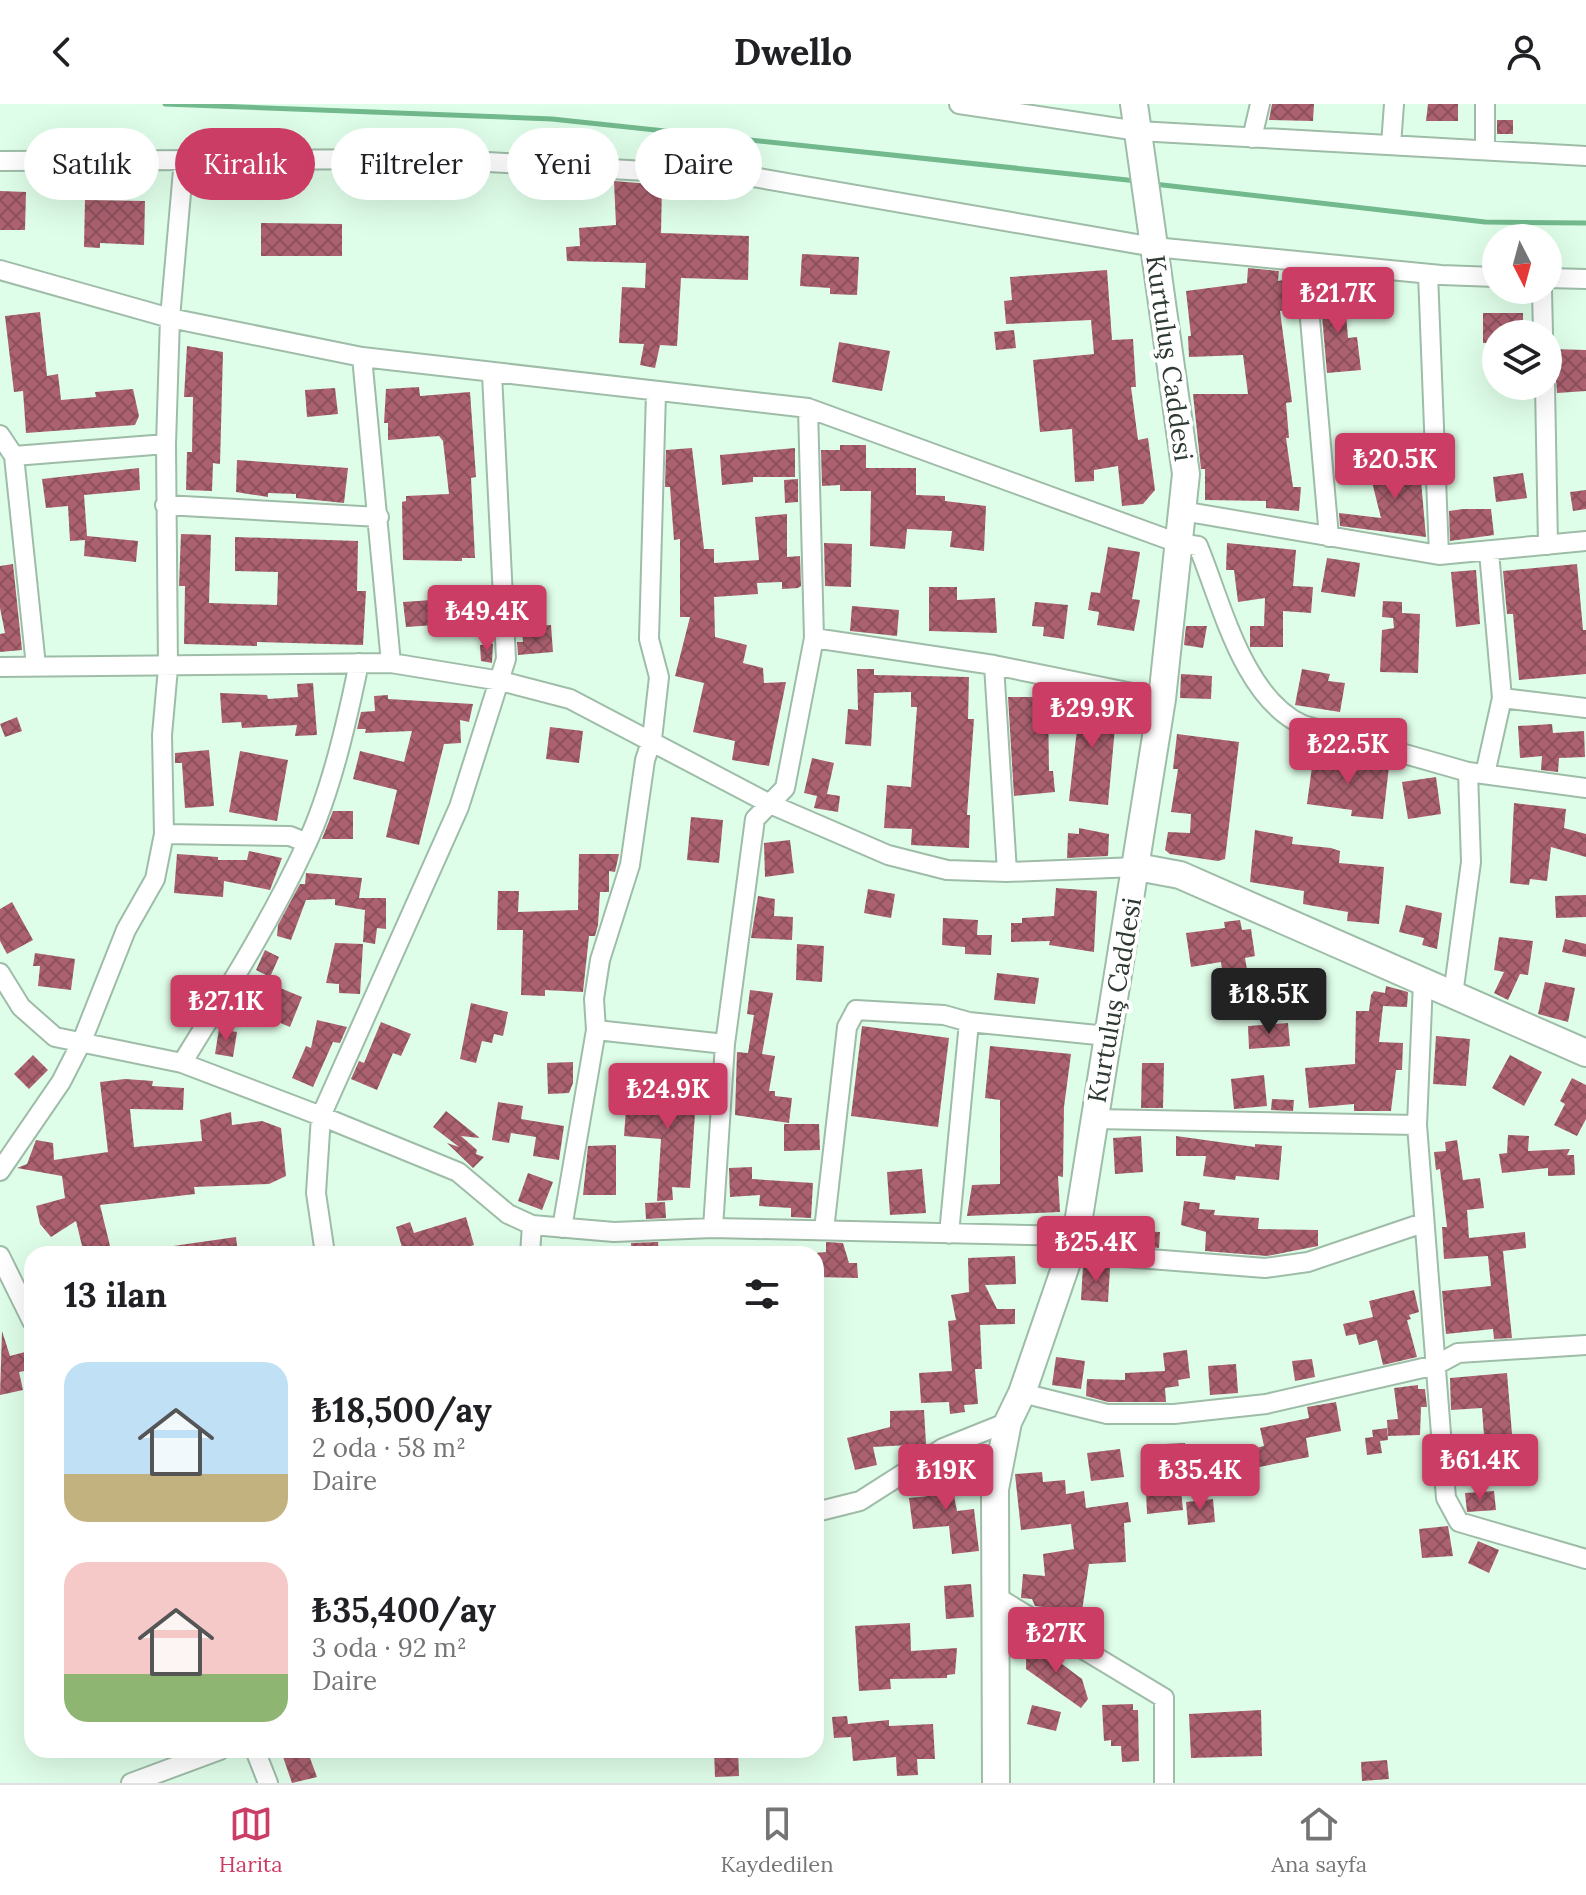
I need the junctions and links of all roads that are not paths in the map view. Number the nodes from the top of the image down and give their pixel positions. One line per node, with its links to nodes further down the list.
1 (959, 104): 7 (street)
2 (1134, 104): 7 (main road, Kurtuluş Caddesi)
3 (1260, 104): 6 (street)
4 (1394, 104): 8 (street)
5 (1485, 104): 9 (street)
6 (1252, 138): 7 (street); 8 (street)
7 (1139, 141): 15 (main road, Kurtuluş Caddesi)
8 (1391, 145): 9 (street)
9 (1485, 150): 10 (street)
10 (1586, 156)
11 (175, 159): 13 (street)
12 (315, 159): 15 (street)
13 (0, 161)
14 (180, 200): 22 (street)
15 (1154, 247): 16 (street); 32 (main road, Kurtuluş Caddesi)
16 (1305, 262): 18 (street); 34 (street)
17 (0, 270): 22 (street)
18 (1428, 274): 19 (street); 39 (street)
19 (1482, 276)
20 (1562, 278): 21 (street)
21 (1586, 279)
22 (170, 318): 23 (street); 29 (street)
23 (362, 357): 24 (street); 33 (street)
24 (492, 374): 25 (street); 47 (street)
25 (656, 393): 27 (street); 51 (street)
26 (1545, 400): 37 (street)
27 (808, 408): 36 (street); 40 (street)
28 (0, 435): 30 (street)
29 (166, 444): 30 (street); 31 (street)
30 (14, 456): 44 (street)
31 (165, 505): 33 (street); 46 (street)
32 (1182, 511): 34 (street); 36 (main road, Kurtuluş Caddesi)
33 (379, 517): 42 (street)
34 (1329, 537): 39 (street)
35 (1586, 541): 37 (street)
36 (1178, 543): 49 (main road, Kurtuluş Caddesi); 52 (street)
37 (1548, 545): 38 (street)
38 (1489, 552): 39 (street); 48 (street)
39 (1439, 555)
40 (814, 638): 43 (street); 54 (street)
41 (359, 663): 42 (street); 46 (street); 56 (street)
42 (391, 663): 47 (street)
43 (994, 665): 49 (street); 58 (street)
44 (36, 666): 45 (street); 46 (street)
45 (0, 667)
46 (168, 668): 55 (street)
47 (501, 681): 51 (street); 69 (street)
48 (1502, 698): 50 (street); 52 (street)
49 (1162, 699): 57 (main road, Kurtuluş Caddesi)
50 (1586, 708)
51 (652, 739): 54 (street); 63 (street)
52 (1476, 773): 53 (street); 61 (street)
53 (1586, 788)
54 (770, 804): 58 (street); 66 (street)
55 (164, 834): 56 (street); 65 (street)
56 (307, 843): 68 (street)
57 (1137, 867): 58 (street); 60 (main road); 64 (main road, Kurtuluş Caddesi)
58 (1007, 872)
59 (0, 973): 65 (street)
60 (1423, 982): 61 (main road); 71 (street)
61 (1453, 995): 67 (main road)
62 (969, 1022): 64 (street); 77 (street); 78 (street)
63 (596, 1030): 66 (street); 75 (street)
64 (1107, 1036): 70 (main road, Kurtuluş Caddesi)
65 (82, 1041): 68 (street); 72 (street)
66 (725, 1044): 76 (street)
67 (1586, 1053)
68 (182, 1063): 69 (street)
69 (321, 1116): 74 (street); 80 (street)
70 (1094, 1119): 71 (street); 79 (main road, Kurtuluş Caddesi)
71 (1417, 1125): 73 (street)
72 (0, 1171)
73 (1423, 1223): 79 (street); 85 (street)
74 (532, 1225): 75 (street); 81 (street)
75 (562, 1228): 76 (street)
76 (713, 1228): 77 (street)
77 (824, 1230): 78 (street)
78 (949, 1234): 79 (street)
79 (1075, 1245): 86 (main road, Kurtuluş Caddesi)
80 (324, 1246)
81 (531, 1246)
82 (0, 1256): 83 (street)
83 (24, 1305)
84 (1586, 1345): 85 (street)
85 (1436, 1365): 86 (street); 89 (street)
86 (1022, 1393): 87 (main road, Kurtuluş Caddesi)
87 (1008, 1422): 88 (street); 90 (main road, Kurtuluş Caddesi)
88 (824, 1510)
89 (1586, 1559)
90 (995, 1596): 95 (main road, Kurtuluş Caddesi); 96 (street)
91 (198, 1758): 93 (street)
92 (258, 1758): 94 (street)
93 (131, 1783)
94 (268, 1783)
95 (996, 1783)
96 (1164, 1783)

